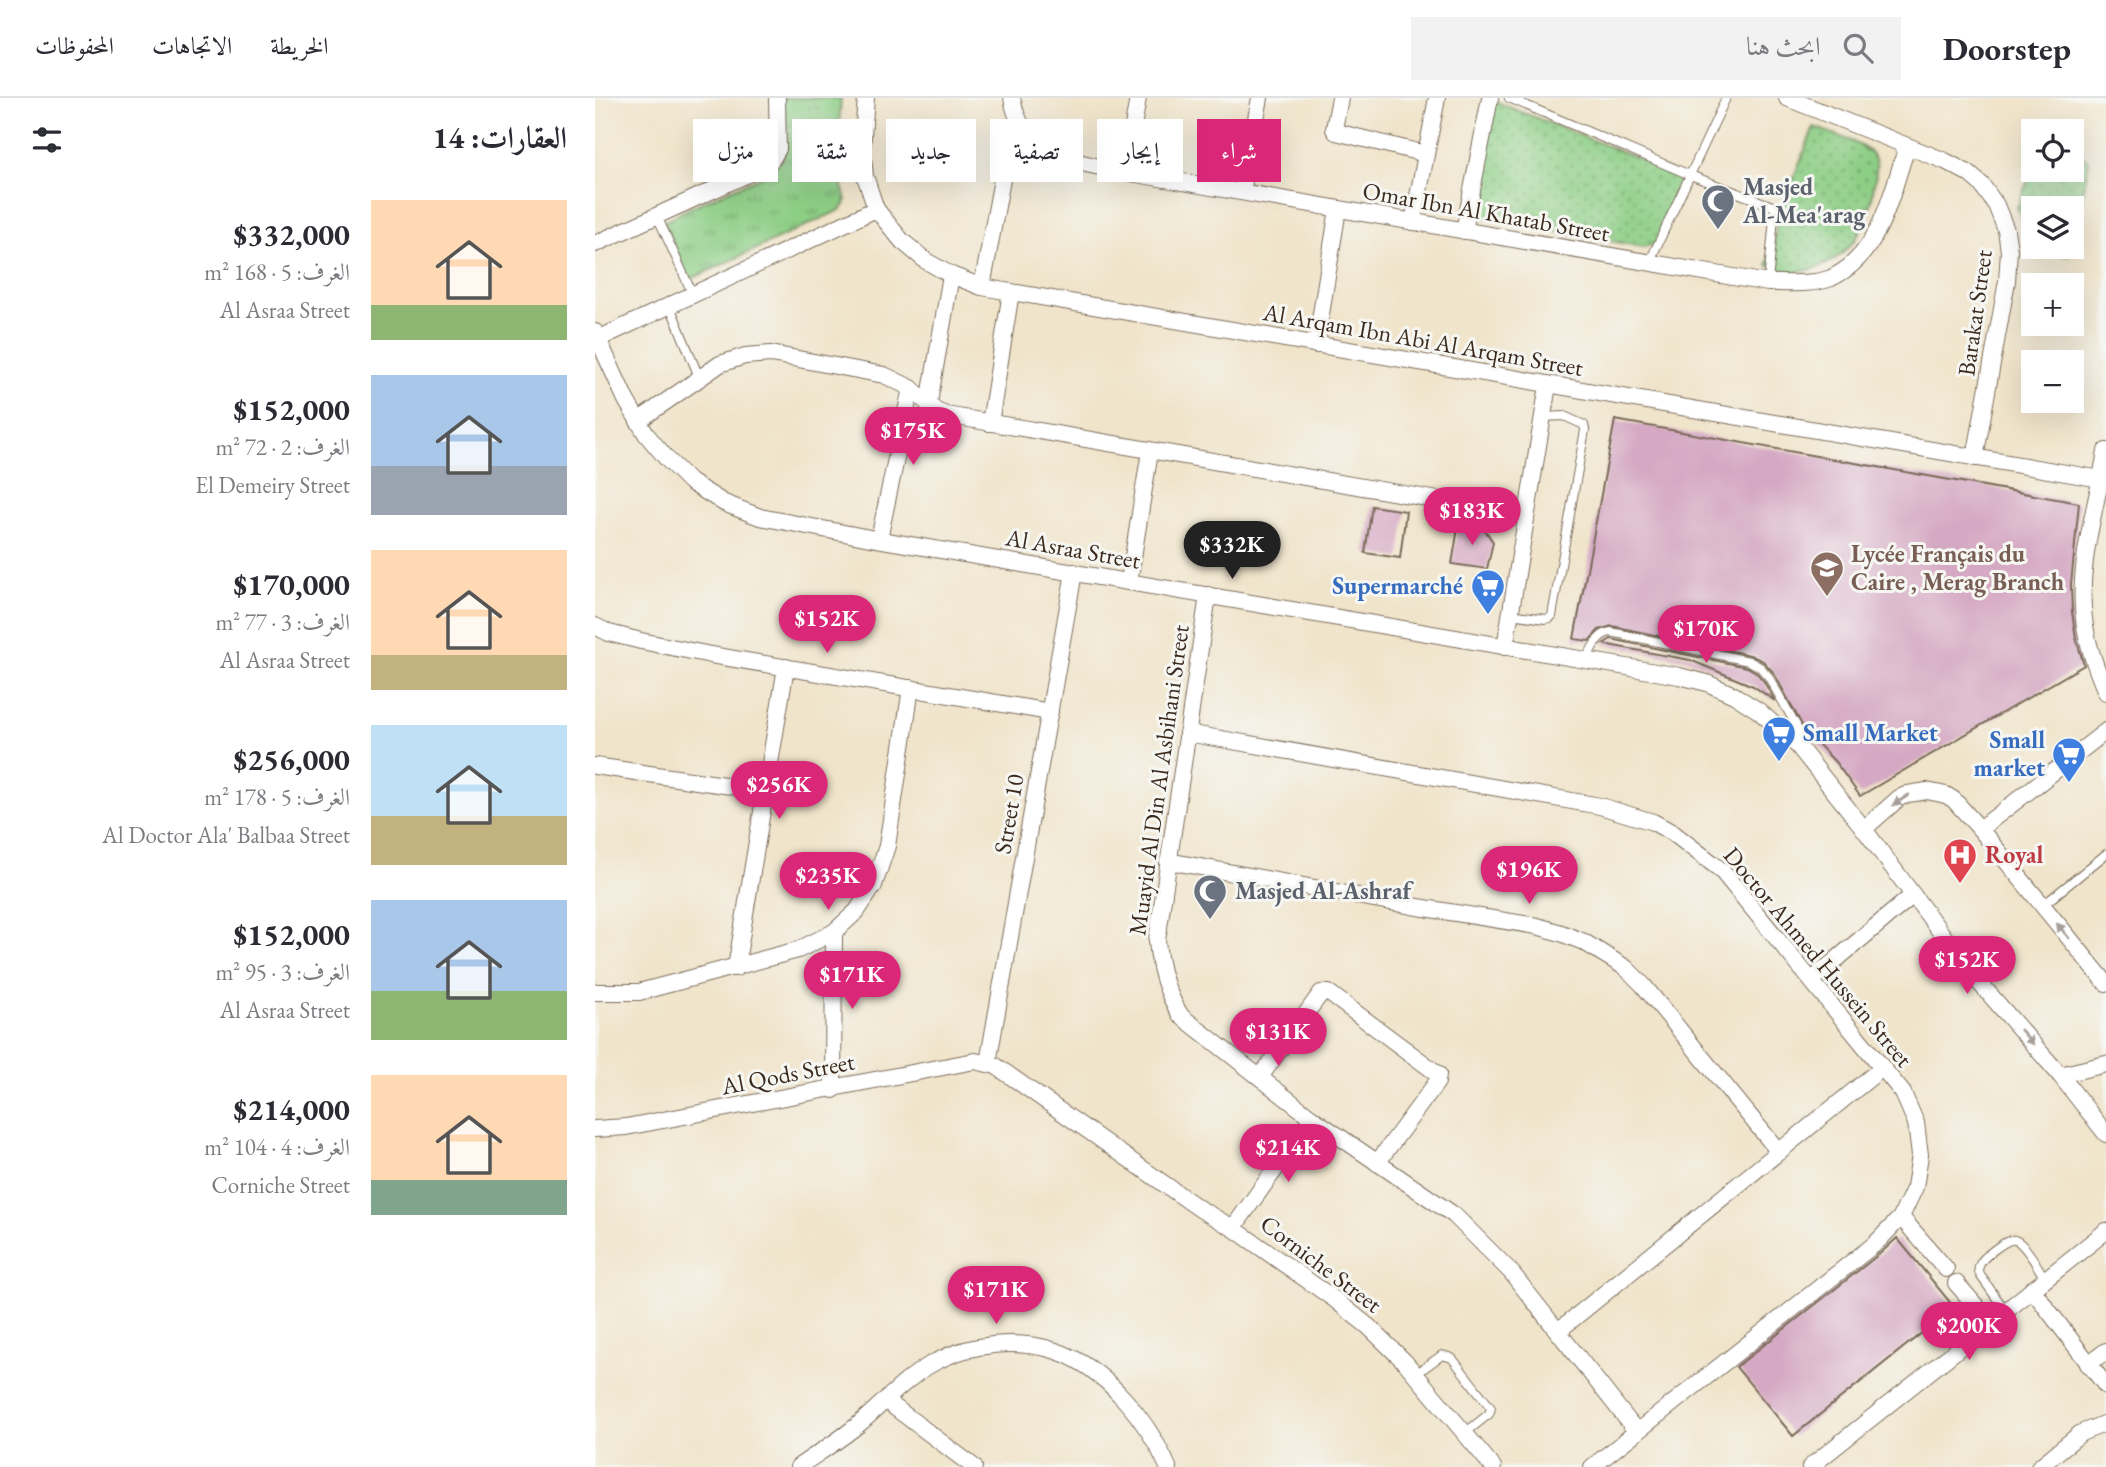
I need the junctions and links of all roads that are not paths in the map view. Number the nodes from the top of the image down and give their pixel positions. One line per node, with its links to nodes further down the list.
1 (777, 98): 22 (street)
2 (866, 98): 20 (street, Al Arqam Ibn Abi Al Arqam Street)
3 (1013, 98): 12 (street)
4 (1138, 98): 13 (street)
5 (1260, 98): 19 (street)
6 (1340, 98): 15 (street)
7 (1437, 98): 15 (street)
8 (1490, 98): 24 (street)
9 (1509, 98): 16 (lane)
10 (1726, 98): 16 (lane)
11 (1787, 98): 14 (street, Barakat Street)
12 (1018, 119)
13 (1134, 119)
14 (1907, 147): 28 (street, Omar Ibn Al Khatab Street); 44 (street, Barakat Street)
15 (1426, 154): 23 (street)
16 (1690, 175): 26 (lane); 28 (lane)
17 (1001, 182): 29 (street)
18 (1183, 182): 19 (street, Omar Ibn Al Khatab Street)
19 (1242, 192): 21 (street, Omar Ibn Al Khatab Street)
20 (876, 209): 27 (street, Al Arqam Ibn Abi Al Arqam Street); 31 (street)
21 (1338, 209): 23 (street, Omar Ibn Al Khatab Street); 34 (street)
22 (657, 216): 25 (street); 31 (lane)
23 (1413, 222): 24 (street, Omar Ibn Al Khatab Street)
24 (1464, 231): 26 (street, Omar Ibn Al Khatab Street)
25 (595, 244)
26 (1649, 263): 28 (street, Omar Ibn Al Khatab Street)
27 (951, 275): 29 (street, Al Arqam Ibn Abi Al Arqam Street); 38 (street)
28 (1767, 283)
29 (982, 287): 30 (street, Al Arqam Ibn Abi Al Arqam Street)
30 (1011, 292): 34 (street, Al Arqam Ibn Abi Al Arqam Street); 41 (street)
31 (693, 295): 32 (street)
32 (670, 306): 33 (street); 35 (lane)
33 (597, 336): 40 (street, Al Asraa Street)
34 (1316, 345): 36 (street, Al Arqam Ibn Abi Al Arqam Street)
35 (699, 377): 37 (street); 40 (street)
36 (1548, 385): 39 (street); 44 (street, Al Arqam Ibn Abi Al Arqam Street)
37 (911, 388): 38 (street); 47 (street)
38 (929, 403): 41 (street)
39 (1542, 417): 46 (street); 51 (lane)
40 (638, 421): 47 (street, Al Asraa Street)
41 (990, 423): 42 (street)
42 (1150, 451): 46 (street); 49 (street)
43 (2106, 451): 45 (street)
44 (1975, 458): 45 (street, Al Arqam Ibn Abi Al Arqam Street)
45 (2101, 479): 57 (street)
46 (1525, 515): 51 (street)
47 (879, 539): 48 (street, Al Asraa Street)
48 (1074, 572): 49 (street, Al Asraa Street); 58 (street, Street 10)
49 (1129, 582): 50 (street, Al Asraa Street)
50 (1207, 596): 53 (street, Al Asraa Street); 60 (street, Muayid Al Din Al Asbihani Street)
51 (1510, 614): 53 (street)
52 (595, 626): 55 (street)
53 (1505, 647): 54 (street, Al Asraa Street)
54 (1586, 661): 61 (street, Al Asraa Street); 61 (lane)
55 (786, 667): 56 (street); 63 (street)
56 (911, 688): 58 (street); 70 (street)
57 (2106, 692)
58 (1050, 712): 75 (street, Street 10)
59 (2106, 731): 65 (street)
60 (1187, 733): 67 (street, Muayid Al Din Al Asbihani Street); 72 (street, Doctor Ahmed Hussein Street)
61 (1798, 746): 64 (street, Al Asraa Street)
62 (595, 766): 63 (street)
63 (765, 791): 71 (street)
64 (1864, 829): 65 (street, one-way to 64); 68 (street, Al Asraa Street)
65 (1980, 829): 69 (street)
66 (2106, 854): 69 (lane)
67 (1168, 861): 79 (street, Muayid Al Din Al Asbihani Street); 84 (street)
68 (1913, 895): 72 (street); 78 (street, Al Asraa Street, one-way to 78)
69 (2042, 906): 73 (street, one-way to 69)
70 (834, 932): 71 (street); 80 (street)
71 (736, 968): 74 (street)
72 (1812, 980): 77 (street, Doctor Ahmed Hussein Street)
73 (2106, 983)
74 (595, 992)
75 (988, 1063): 80 (street, Al Qods Street); 87 (street, Corniche Street)
76 (2106, 1064): 78 (street)
77 (1882, 1068): 84 (street); 86 (street, Doctor Ahmed Hussein Street)
78 (2060, 1075): 83 (street, Al Asraa Street)
79 (1260, 1077): 81 (street, Muayid Al Din Al Asbihani Street); 85 (street)
80 (833, 1090): 82 (street, Al Qods Street)
81 (1312, 1118): 85 (street, Muayid Al Din Al Asbihani Street); 87 (street)
82 (595, 1129)
83 (2106, 1134)
84 (1779, 1152): 92 (street)
85 (1377, 1163): 92 (street, Muayid Al Din Al Asbihani Street)
86 (1901, 1217): 91 (street); 99 (street, Doctor Ahmed Hussein Street)
87 (1233, 1228): 95 (street, Corniche Street)
88 (2106, 1231): 89 (street)
89 (2039, 1284): 90 (street); 90 (lane); 94 (street)
90 (2005, 1310): 91 (street)
91 (1990, 1322): 106 (street)
92 (1558, 1331): 99 (street, Muayid Al Din Al Asbihani Street)
93 (2106, 1351): 94 (street)
94 (2088, 1364): 96 (street)
95 (1416, 1374): 100 (street, Corniche Street); 100 (lane)
96 (2106, 1386)
97 (885, 1401): 101 (street); 102 (street); 103 (street)
98 (2106, 1423): 107 (street)
99 (1637, 1432): 105 (street, Doctor Ahmed Hussein Street)
100 (1465, 1433): 104 (street, Corniche Street)
101 (798, 1467)
102 (974, 1467)
103 (1167, 1467)
104 (1493, 1467)
105 (1593, 1467)
106 (1810, 1467)
107 (2039, 1467)

